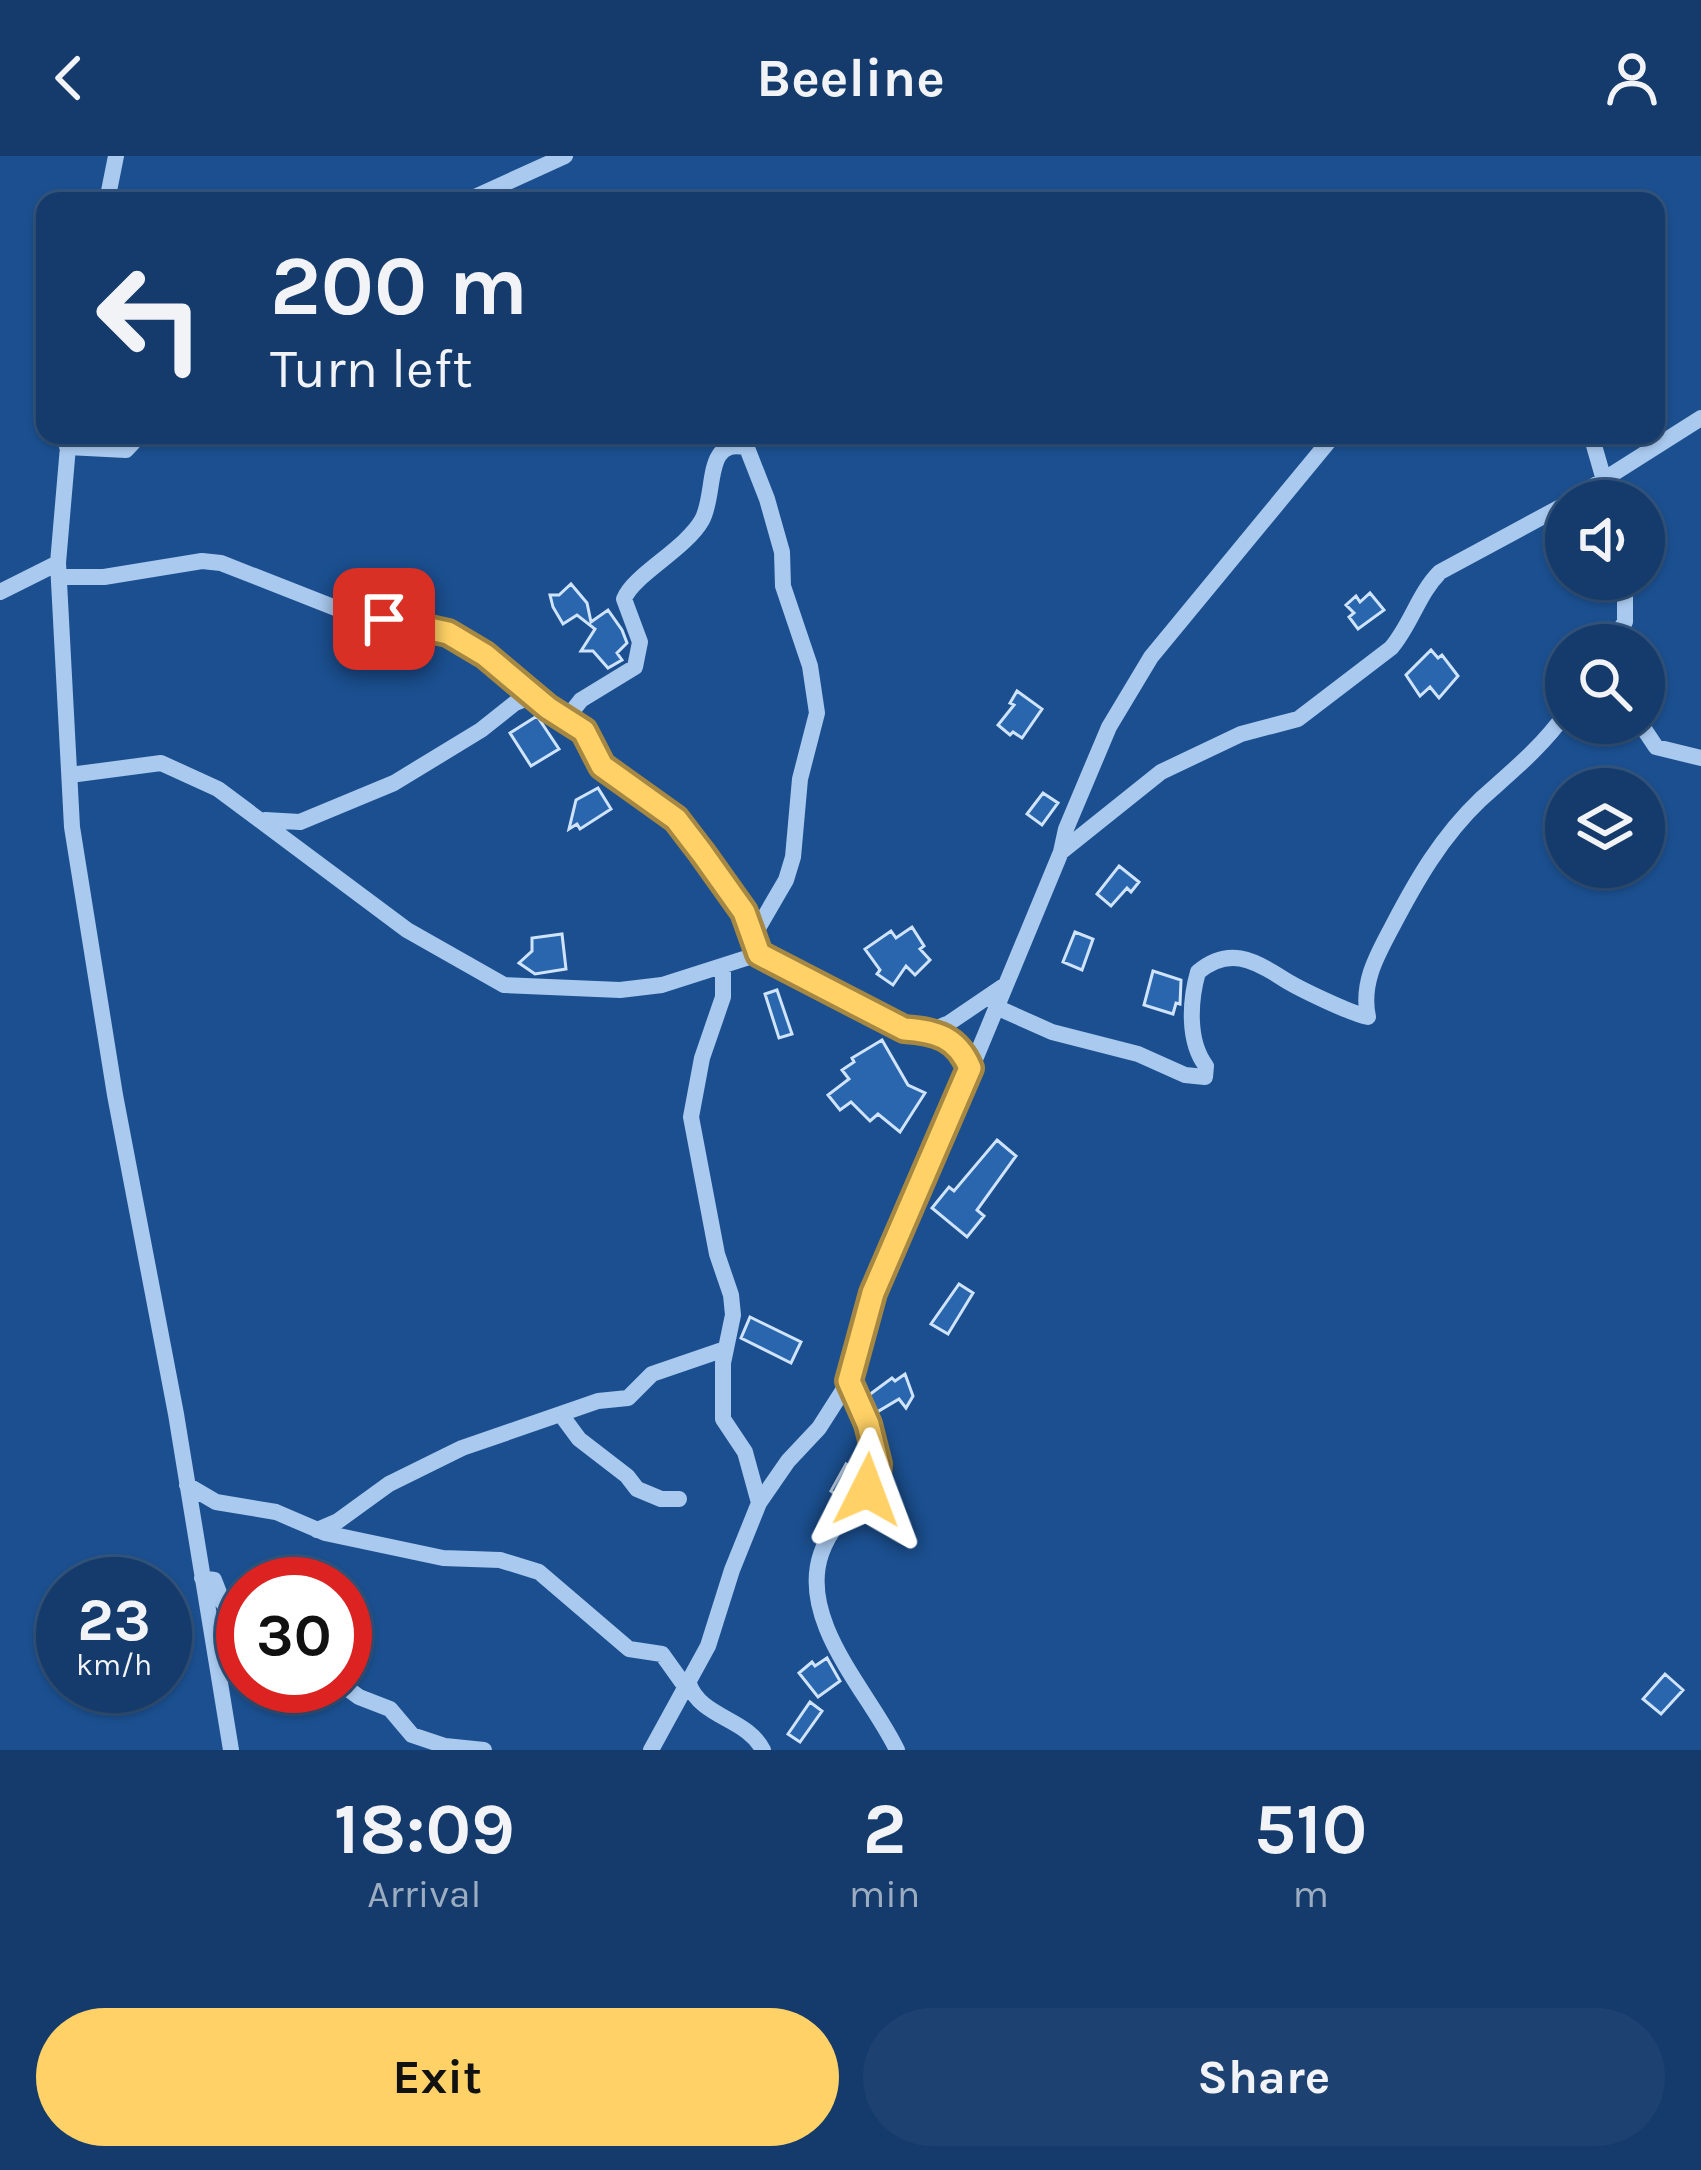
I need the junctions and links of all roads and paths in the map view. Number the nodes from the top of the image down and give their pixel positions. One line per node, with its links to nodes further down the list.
1 (116, 156): 3 (street)
2 (565, 156): 4 (street)
3 (109, 192)
4 (486, 192)
5 (1701, 418): 6 (street)
6 (1665, 441)
7 (68, 444): 16 (street)
8 (87, 444): 9 (street)
9 (132, 444)
10 (1327, 444): 25 (street)
11 (1593, 444): 13 (street)
12 (1661, 444): 14 (street)
13 (1603, 480)
14 (1605, 480)
15 (1545, 515): 25 (street)
16 (59, 570): 17 (street); 18 (street); 23 (street)
17 (0, 592)
18 (533, 696): 19 (street); 24 (street)
19 (566, 719): 26 (street); 26 (street)
20 (1545, 737): 30 (street)
21 (1655, 744): 22 (street)
22 (1701, 758)
23 (70, 775): 24 (street); 36 (street)
24 (258, 819): 28 (street)
25 (1060, 852): 29 (street)
26 (754, 935): 27 (street)
27 (759, 954): 28 (street); 31 (street)
28 (723, 965): 33 (street)
29 (1006, 984): 30 (street); 31 (street)
30 (996, 1006): 32 (street)
31 (930, 1031): 32 (street)
32 (970, 1068): 34 (street)
33 (725, 1348): 35 (street); 39 (street)
34 (847, 1402): 39 (street); 50 (street)
35 (562, 1416): 37 (street); 41 (street)
36 (187, 1485): 38 (street); 40 (street)
37 (680, 1499)
38 (216, 1502): 40 (street); 41 (street)
39 (759, 1503): 44 (street)
40 (192, 1518): 42 (street)
41 (316, 1530): 44 (street)
42 (202, 1578): 43 (street); 46 (street)
43 (216, 1585)
44 (691, 1692): 48 (street); 49 (street)
45 (372, 1702): 47 (street)
46 (231, 1750)
47 (484, 1750)
48 (651, 1750)
49 (763, 1750)
50 (897, 1750)

